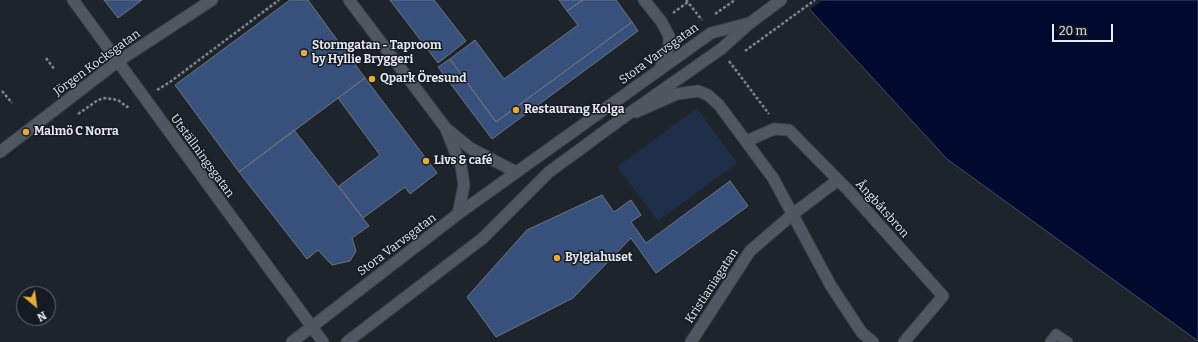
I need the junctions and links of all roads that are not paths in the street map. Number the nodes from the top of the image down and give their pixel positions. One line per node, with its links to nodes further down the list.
1 (73, 0): 7 (street, Utställningsgatan)
2 (212, 0): 7 (street, Jörgen Kocksgatan)
3 (349, 0): 10 (street)
4 (644, 0): 8 (street)
5 (781, 0): 6 (street)
6 (750, 23): 8 (street, Stora Varvsgatan); 9 (street)
7 (118, 62): 12 (street, Jörgen Kocksgatan); 17 (street, Utställningsgatan)
8 (660, 69): 13 (street, Stora Varvsgatan)
9 (624, 117): 11 (street); 20 (street)
10 (445, 127): 13 (street); 15 (street)
11 (747, 141): 14 (street, Ångbåtsbron); 16 (street)
12 (0, 152)
13 (516, 172): 15 (street, Stora Varvsgatan)
14 (838, 180): 16 (street, Kristianiagatan); 23 (street, Ångbåtsbron)
15 (458, 214): 17 (street, Stora Varvsgatan)
16 (793, 214): 21 (street, Kristianiagatan); 22 (street)
17 (312, 326): 18 (street, Stora Varvsgatan); 19 (street)
18 (292, 342)
19 (323, 342)
20 (347, 342)
21 (691, 342)
22 (873, 342)
23 (904, 342)
24 (1050, 342): 25 (lane)
25 (1068, 342)

